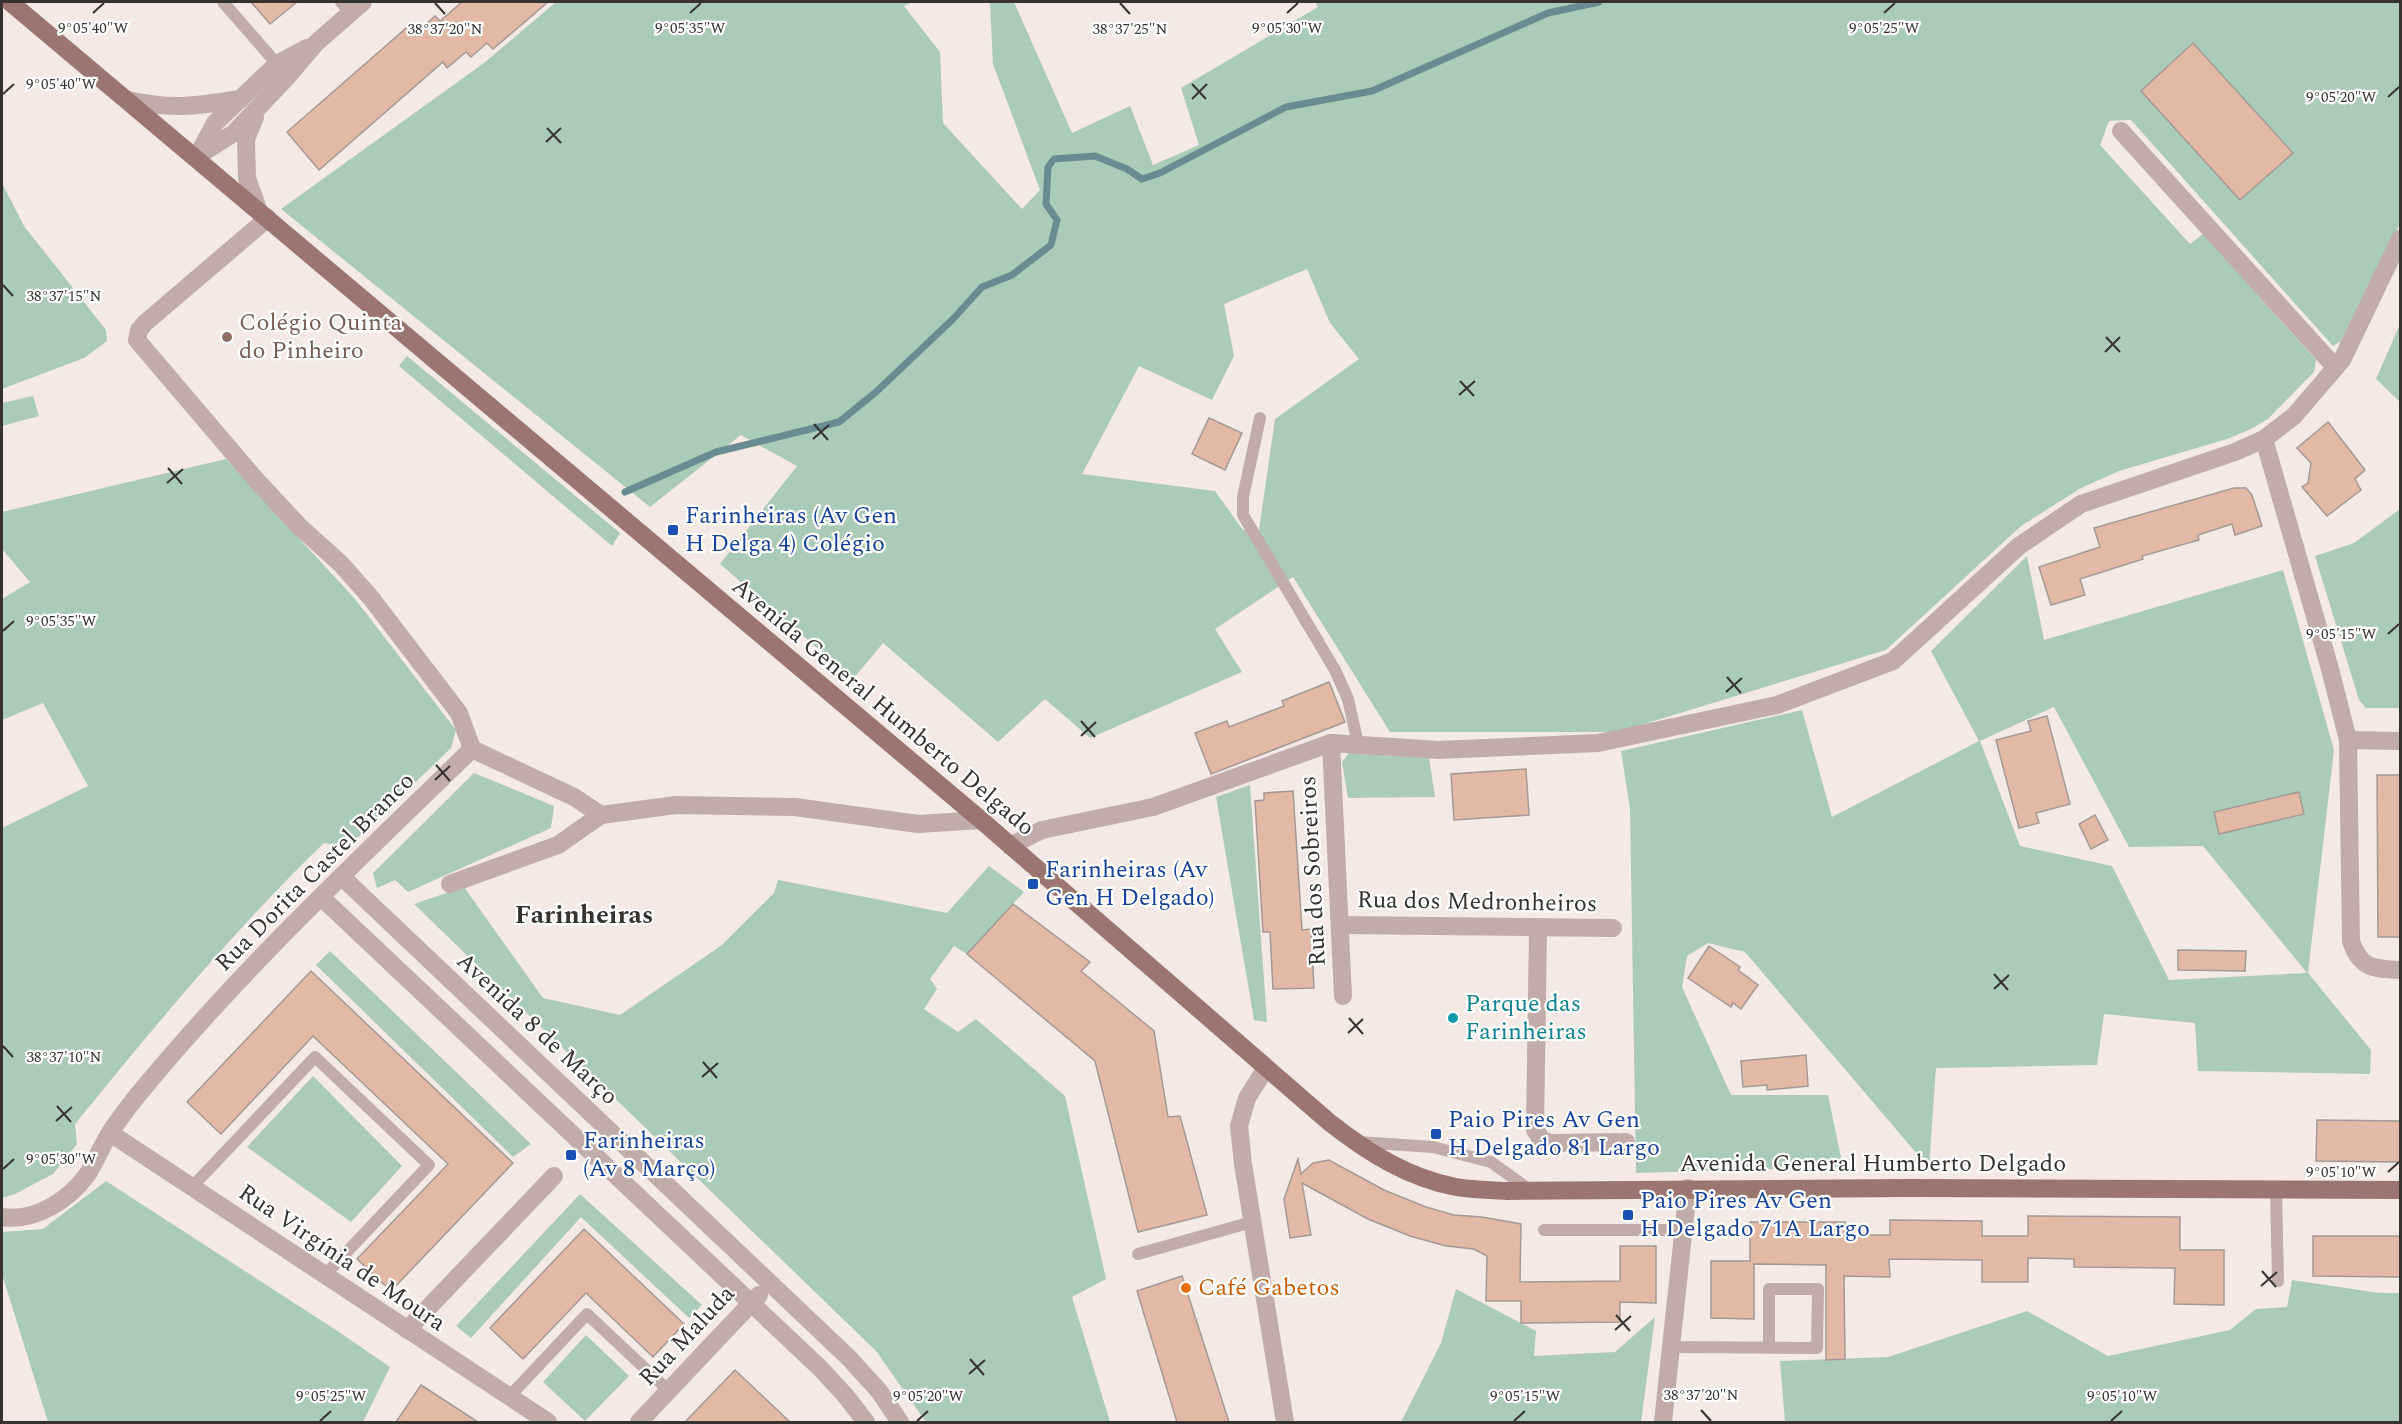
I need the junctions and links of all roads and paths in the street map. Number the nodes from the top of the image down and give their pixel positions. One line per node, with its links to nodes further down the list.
1 (10, 2): 7 (main road, Avenida General Humberto Delgado)
2 (223, 2): 5 (lane)
3 (351, 5): 4 (street)
4 (316, 43): 5 (street); 8 (street)
5 (277, 64): 6 (street)
6 (241, 99): 7 (street); 10 (street)
7 (128, 100): 10 (main road, Avenida General Humberto Delgado)
8 (259, 107): 10 (street); 11 (street)
9 (2121, 131): 13 (street)
10 (196, 157): 11 (main road, Avenida General Humberto Delgado)
11 (263, 214): 20 (street); 22 (main road, Avenida General Humberto Delgado)
12 (2400, 239): 13 (street)
13 (2335, 367): 15 (street)
14 (1260, 418): 19 (lane)
15 (2264, 438): 16 (street); 19 (street)
16 (2348, 740): 17 (street); 30 (street)
17 (2400, 741)
18 (1331, 744): 19 (street); 23 (street); 27 (street, Rua dos Sobreiros)
19 (1358, 744)
20 (472, 749): 21 (street); 24 (street, Rua Dorita Castel Branco)
21 (601, 815): 22 (street); 25 (street)
22 (981, 820): 23 (main road, Avenida General Humberto Delgado)
23 (1010, 846): 32 (main road, Avenida General Humberto Delgado)
24 (342, 877): 26 (street, Rua Dorita Castel Branco); 49 (street, Avenida 8 de Março)
25 (450, 884)
26 (321, 897): 33 (street, Rua Dorita Castel Branco); 50 (street)
27 (1340, 925): 28 (street, Rua dos Medronheiros); 31 (street, Rua dos Sobreiros)
28 (1538, 928): 29 (street, Rua dos Medronheiros); 35 (street)
29 (1613, 928)
30 (2400, 970)
31 (1343, 996)
32 (1266, 1068): 34 (main road, Avenida General Humberto Delgado); 43 (street)
33 (110, 1133): 37 (street, Rua Virgínia de Moura); 42 (street, Rua Dorita Castel Branco)
34 (1355, 1142): 41 (main road, Avenida General Humberto Delgado); 41 (lane)
35 (1626, 1142)
36 (554, 1176): 51 (street)
37 (192, 1187): 47 (street, Rua Virgínia de Moura); 47 (lane)
38 (1688, 1188): 39 (main road, Avenida General Humberto Delgado); 41 (main road, Avenida General Humberto Delgado); 45 (street)
39 (2276, 1190): 40 (main road, Avenida General Humberto Delgado); 48 (lane)
40 (2400, 1190)
41 (1531, 1191)
42 (2, 1217)
43 (1252, 1222): 46 (lane); 60 (street)
44 (1544, 1230): 45 (lane)
45 (1683, 1230): 52 (street)
46 (1138, 1254)
47 (325, 1275): 51 (street, Rua Virgínia de Moura)
48 (2278, 1281)
49 (771, 1283): 50 (street, Rua Maluda); 59 (street, Avenida 8 de Março)
50 (752, 1303): 54 (street, Rua Maluda); 58 (street)
51 (407, 1330): 55 (street, Rua Virgínia de Moura)
52 (1672, 1347): 53 (lane); 61 (street)
53 (1769, 1348): 53 (lane)
54 (669, 1391): 55 (lane); 57 (street, Rua Maluda)
55 (509, 1397): 56 (street, Rua Virgínia de Moura)
56 (548, 1422)
57 (639, 1422)
58 (866, 1422)
59 (900, 1422)
60 (1285, 1422)
61 (1663, 1422)

